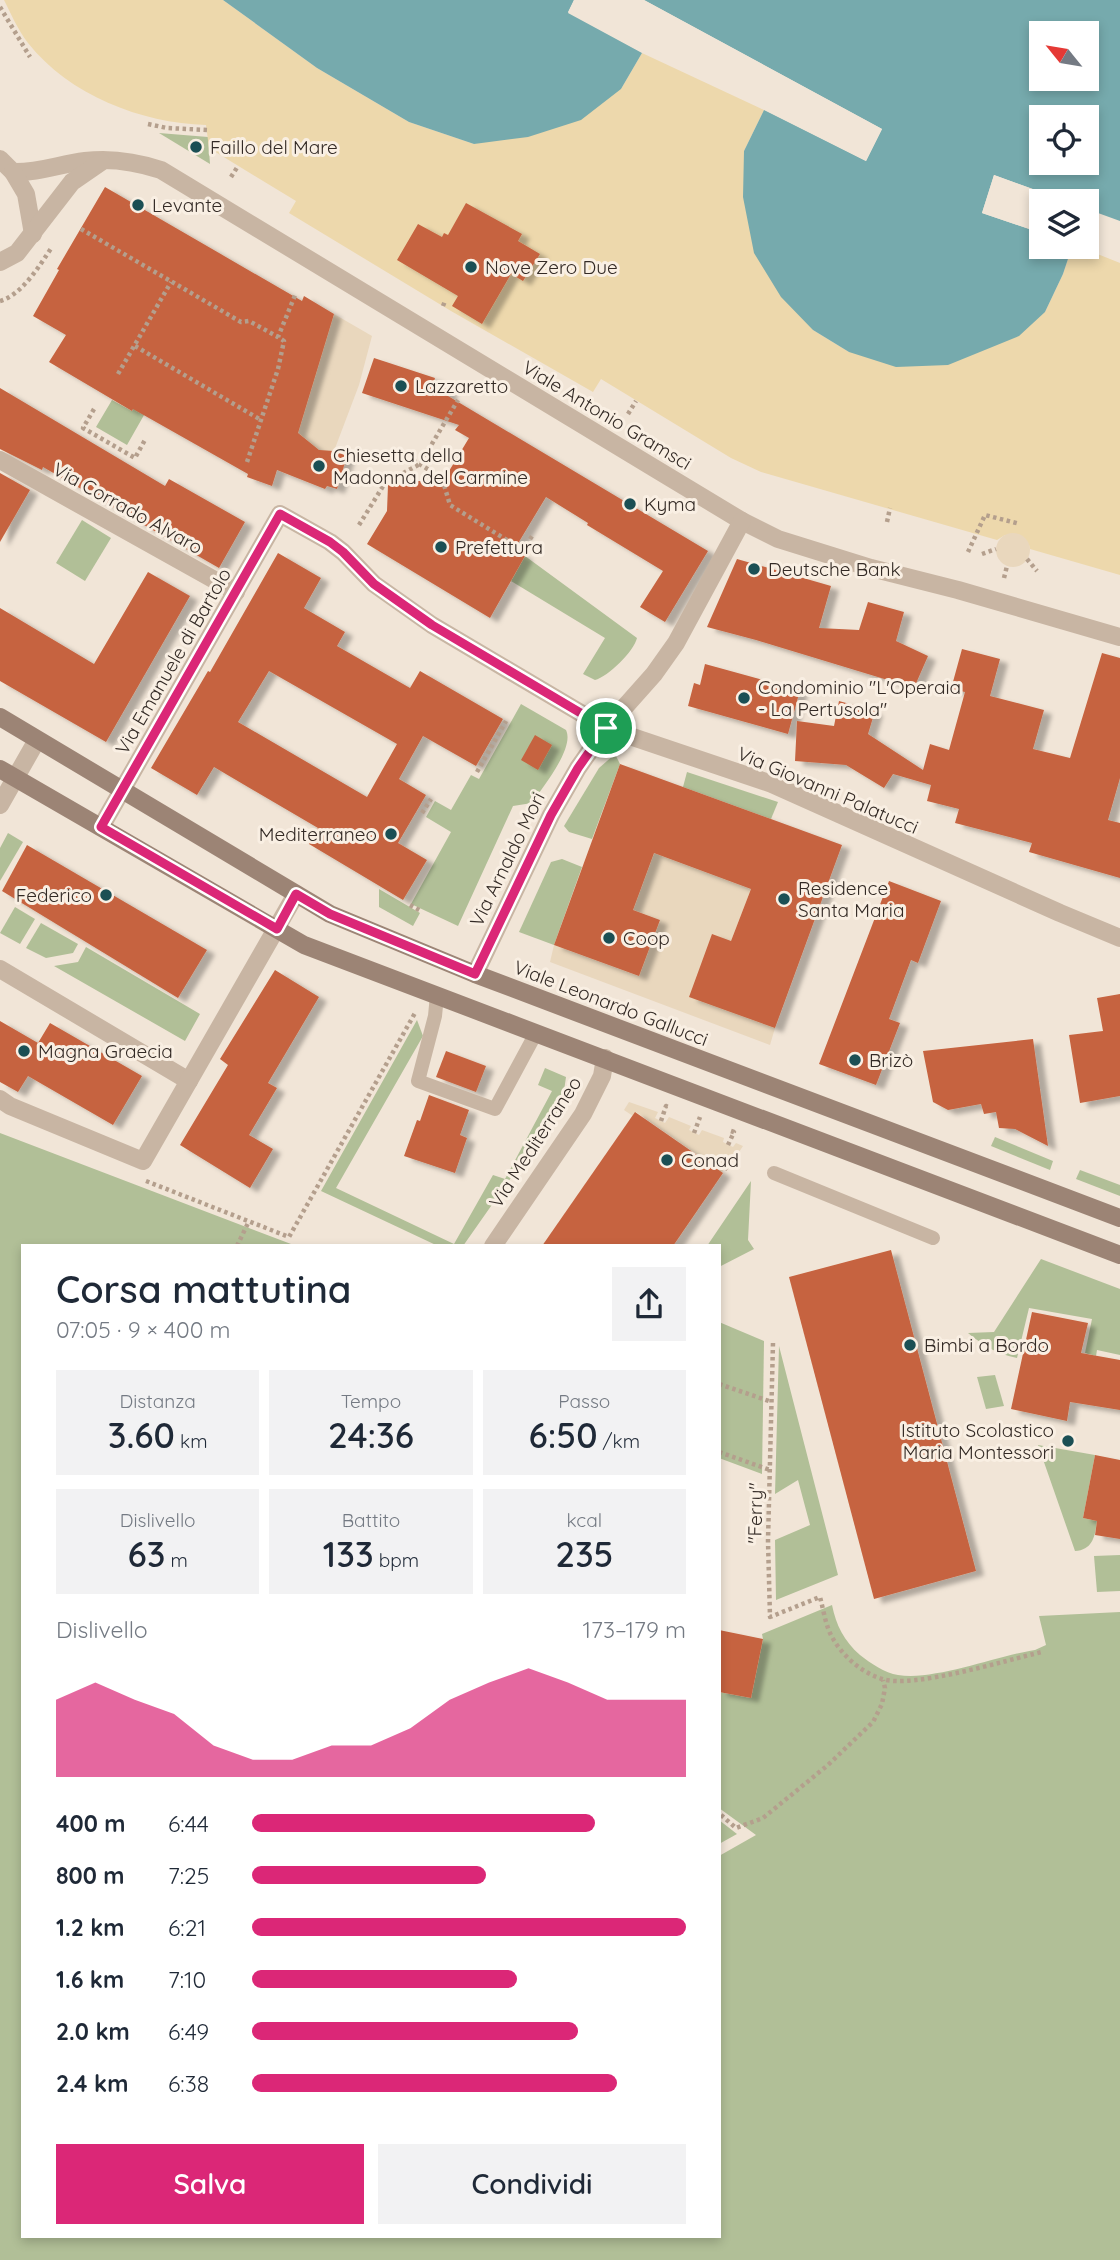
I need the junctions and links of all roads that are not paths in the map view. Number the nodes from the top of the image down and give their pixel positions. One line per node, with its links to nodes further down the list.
1 (104, 160): 2 (street, Viale Antonio Gramsci); 3 (street); 7 (street, Viale Antonio Gramsci)
2 (7, 165): 3 (street)
3 (33, 234): 4 (street)
4 (0, 262)
5 (0, 460): 8 (street, Via Corrado Alvaro)
6 (280, 514): 8 (street, Via Emanuele di Bartolo); 11 (street, Via Giovanni Palatucci)
7 (742, 521): 9 (street, Viale Antonio Gramsci); 11 (street, Via Arnaldo Mori)
8 (236, 592): 15 (street, Via Emanuele di Bartolo)
9 (1120, 637)
10 (0, 717): 12 (street, Viale Leonardo Gallucci)
11 (606, 728): 20 (street, Via Giovanni Palatucci); 22 (street, Via Arnaldo Mori)
12 (37, 740): 14 (street); 15 (street, Viale Leonardo Gallucci)
13 (0, 769): 14 (street)
14 (17, 779): 16 (street); 17 (street)
15 (122, 791): 17 (street, Via Emanuele di Bartolo); 18 (street, Viale Leonardo Gallucci)
16 (0, 805)
17 (101, 827): 19 (street)
18 (296, 894): 19 (street); 22 (street, Viale Leonardo Gallucci)
19 (277, 929): 23 (street); 26 (street)
20 (1120, 938)
21 (0, 969): 26 (street)
22 (475, 974): 29 (street, Viale Leonardo Gallucci)
23 (437, 995): 24 (street); 24 (lane)
24 (536, 1033): 25 (street)
25 (604, 1058): 31 (street, Via Mediterraneo); 32 (street)
26 (189, 1081): 27 (street)
27 (0, 1099)
28 (774, 1174): 30 (lane)
29 (1120, 1218)
30 (933, 1238)
31 (494, 1244)
32 (1120, 1255)

